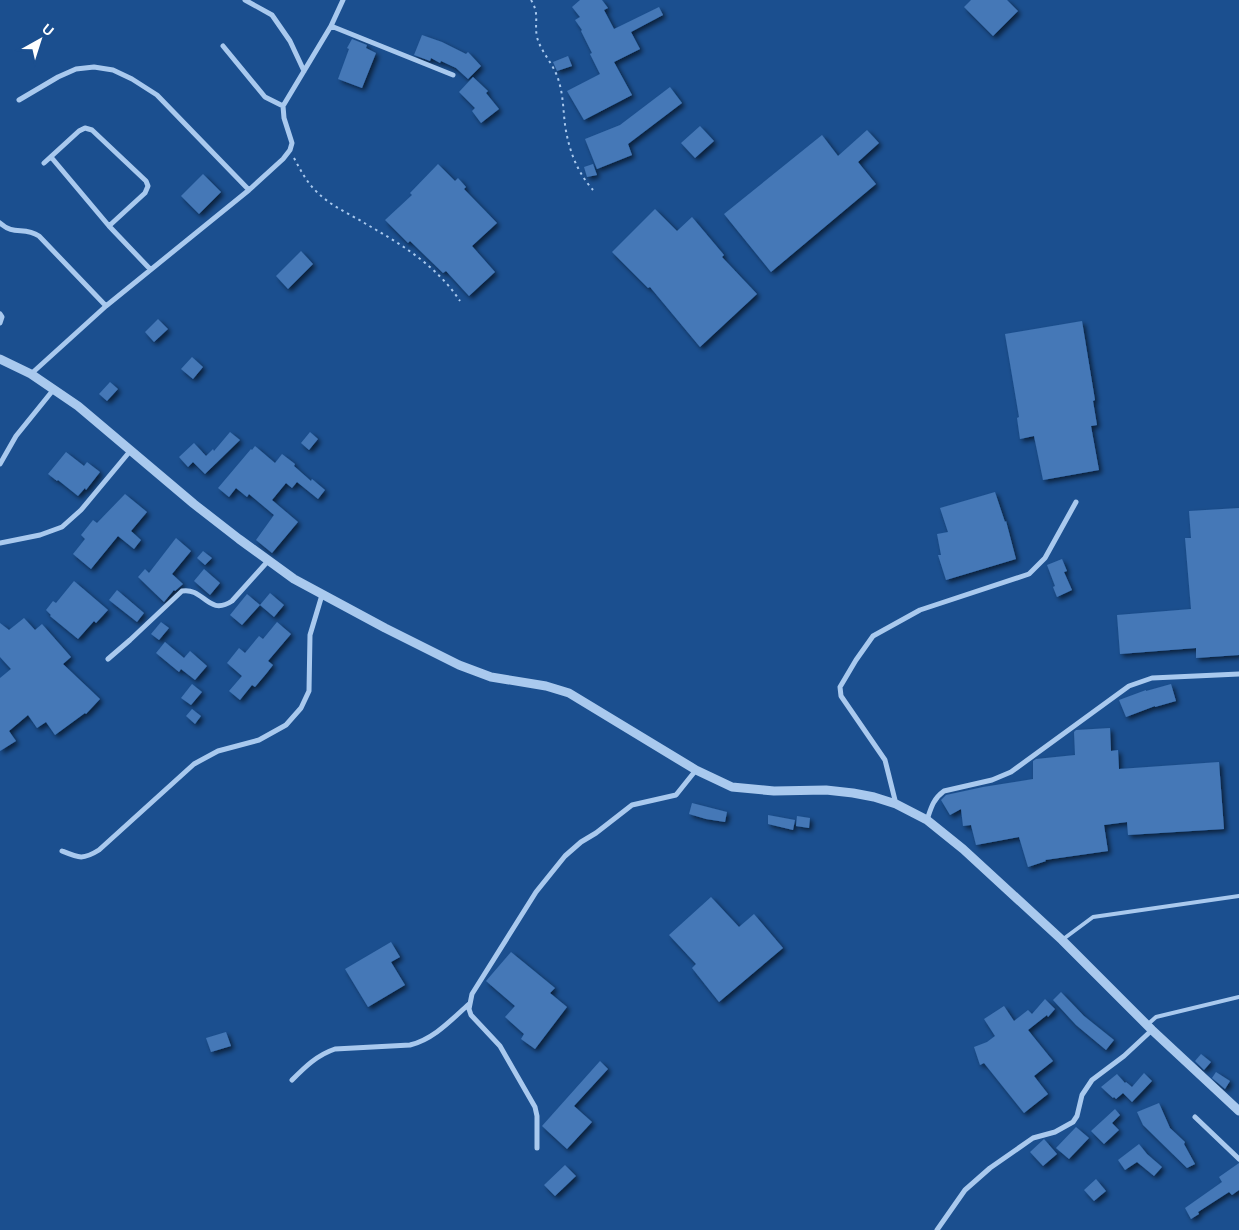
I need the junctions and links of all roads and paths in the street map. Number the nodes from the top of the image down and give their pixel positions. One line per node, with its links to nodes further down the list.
1 (245, 0): 6 (street)
2 (343, 0): 4 (street)
3 (531, 0): 14 (path)
4 (331, 26): 6 (street); 7 (street)
5 (222, 46): 9 (street)
6 (304, 71): 9 (street)
7 (453, 75)
8 (19, 100): 13 (street)
9 (283, 106): 10 (street)
10 (290, 150): 13 (street); 18 (path)
11 (51, 157): 12 (street); 16 (street); 16 (street)
12 (44, 163)
13 (249, 190): 17 (street)
14 (593, 190)
15 (0, 223): 19 (street)
16 (109, 226): 17 (street)
17 (150, 269): 19 (street)
18 (460, 301)
19 (106, 306): 23 (street)
20 (0, 314): 21 (street)
21 (0, 323)
22 (0, 359): 23 (street)
23 (31, 374): 24 (street)
24 (54, 389): 25 (street); 26 (street)
25 (131, 450): 28 (street); 29 (street)
26 (0, 464)
27 (1076, 502): 34 (street)
28 (0, 543)
29 (268, 561): 30 (street); 31 (street)
30 (322, 595): 33 (street); 36 (street)
31 (108, 659)
32 (1239, 674): 35 (street)
33 (696, 770): 34 (street); 40 (street)
34 (896, 804): 35 (street)
35 (927, 820): 38 (street)
36 (62, 851)
37 (1239, 896): 38 (lane)
38 (1062, 940): 41 (street)
39 (1239, 998): 41 (lane)
40 (469, 1003): 42 (street); 45 (street)
41 (1150, 1028): 43 (street); 47 (street)
42 (292, 1080)
43 (1239, 1111)
44 (1194, 1118): 46 (street)
45 (537, 1148)
46 (1239, 1159)
47 (937, 1230)

